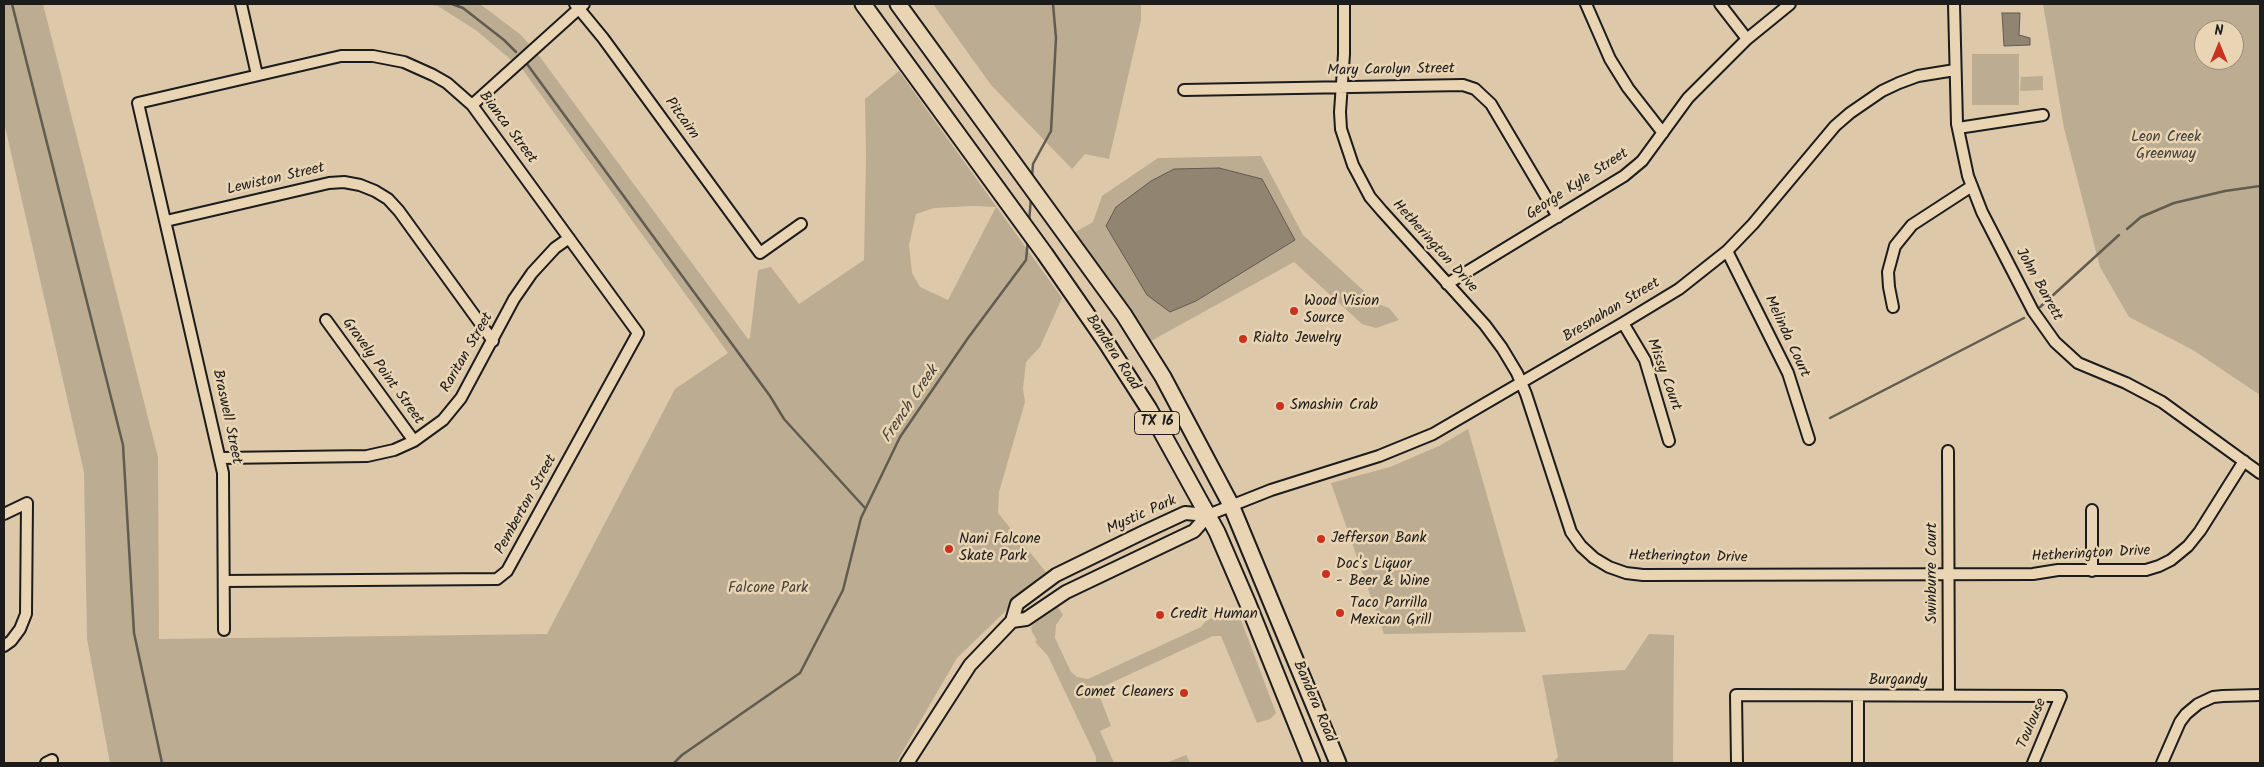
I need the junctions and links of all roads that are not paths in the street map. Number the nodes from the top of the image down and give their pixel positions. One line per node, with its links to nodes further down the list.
1 (241, 4): 12 (street)
2 (863, 4): 19 (main road, Bandera Road / TX 16)
3 (898, 4): 16 (main road, Bandera Road / TX 16)
4 (1344, 4): 13 (street, Hetherington Drive)
5 (1586, 4): 20 (street)
6 (1720, 4): 10 (street)
7 (1790, 4): 10 (street, George Kyle Street)
8 (1954, 4): 11 (street, John Barrett)
9 (579, 5): 15 (street); 24 (street, Pitcairn)
10 (1747, 39): 20 (street, George Kyle Street)
11 (1955, 70): 18 (street, John Barrett); 26 (street, Bresnahan Street)
12 (257, 75): 15 (street, Bianca Street); 23 (street, Bianca Street)
13 (1341, 86): 14 (street, Mary Carolyn Street); 22 (street, Mary Carolyn Street); 27 (street, Hetherington Drive)
14 (1184, 90)
15 (472, 105): 25 (street, Bianca Street)
16 (978, 114): 19 (main road); 41 (main road, Bandera Road / TX 16)
17 (2043, 114): 18 (street)
18 (1958, 128): 21 (street, John Barrett)
19 (956, 132): 44 (main road, Bandera Road / TX 16)
20 (1663, 133): 22 (street, George Kyle Street)
21 (1972, 186): 28 (street); 39 (street, John Barrett)
22 (1558, 217): 27 (street, George Kyle Street)
23 (166, 221): 32 (street, Lewiston Street); 38 (street, Braswell Street)
24 (802, 224)
25 (569, 238): 31 (street, Bianca Street); 32 (street, Raritan Street)
26 (1727, 251): 30 (street, Bresnahan Street); 34 (street, Melinda Court)
27 (1447, 284): 33 (street, Hetherington Drive)
28 (1893, 308)
29 (326, 320): 35 (street, Gravely Point Street)
30 (1623, 322): 33 (street, Bresnahan Street); 36 (street, Missy Court)
31 (638, 333): 47 (street, Pemberton Street)
32 (493, 341): 35 (street, Raritan Street)
33 (1522, 382): 41 (street, Bresnahan Street); 46 (street, Hetherington Drive)
34 (1809, 439)
35 (414, 441): 38 (street, Raritan Street)
36 (1669, 441)
37 (1948, 451): 46 (street, Swinburre Court)
38 (221, 458): 47 (street, Braswell Street)
39 (2244, 461): 40 (street, John Barrett); 45 (street, Hetherington Drive)
40 (2260, 472)
41 (1231, 505): 44 (street, Bresnahan Street); 57 (main road, Bandera Road / TX 16)
42 (2092, 510): 45 (street)
43 (4, 514): 50 (street)
44 (1208, 514): 48 (street, Mystic Park); 48 (street, Mystic Park); 56 (main road, Bandera Road / TX 16)
45 (2092, 571): 46 (street, Hetherington Drive)
46 (1948, 574): 51 (street, Swinburre Court)
47 (224, 581): 49 (street, Braswell Street)
48 (1012, 621): 55 (street, Mystic Park)
49 (224, 630)
50 (4, 646)
51 (1949, 695): 52 (street, Burgandy); 53 (street, Burgandy)
52 (1858, 696): 58 (street, Burgandy); 59 (street)
53 (2061, 696): 60 (street, Toulouse)
54 (2260, 696): 61 (street)
55 (907, 763)
56 (1312, 763)
57 (1338, 763)
58 (1737, 763)
59 (1858, 763)
60 (2033, 763)
61 (2162, 763)

